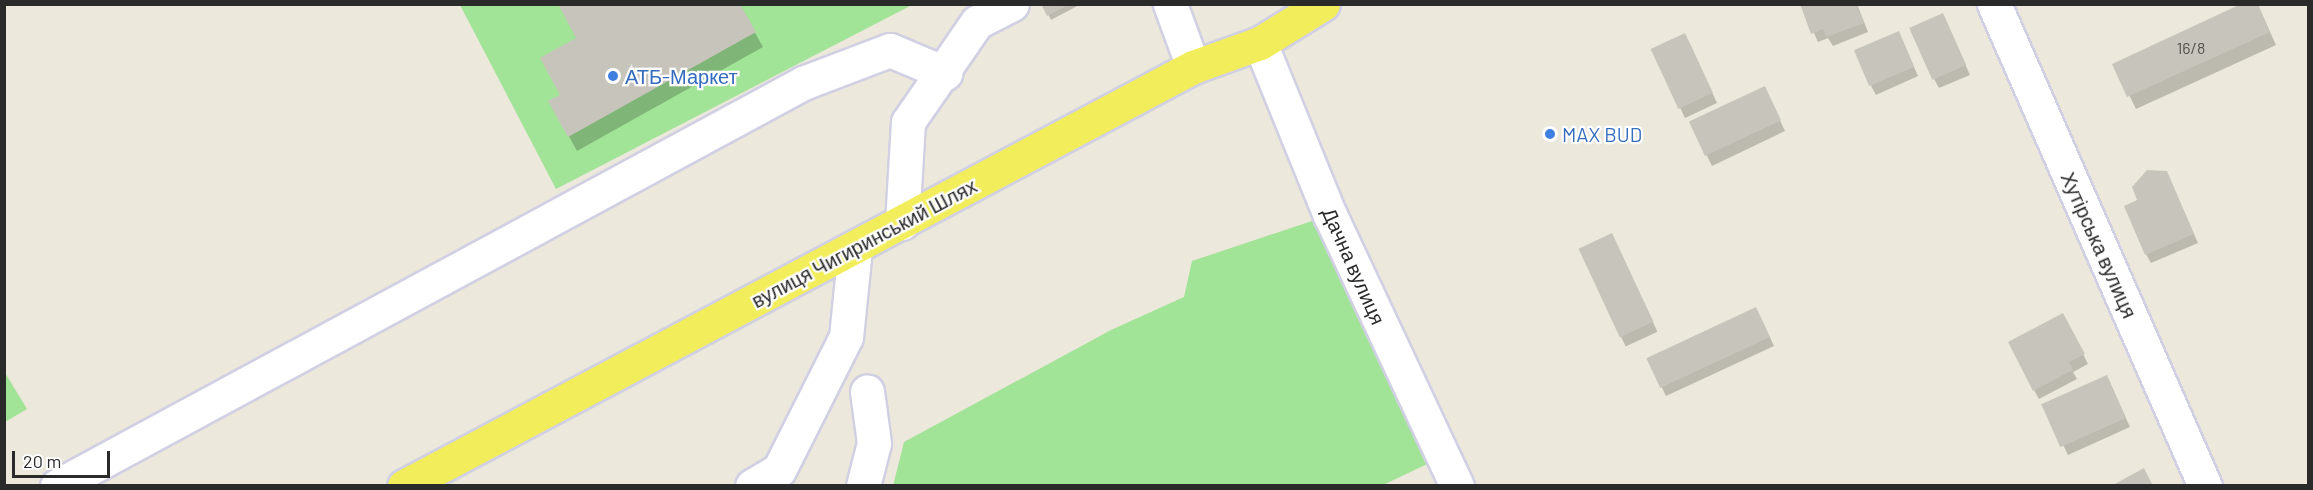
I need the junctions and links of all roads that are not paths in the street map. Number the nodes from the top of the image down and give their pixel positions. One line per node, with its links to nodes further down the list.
1 (1012, 4): 7 (street)
2 (1170, 4): 6 (street)
3 (1323, 4): 5 (main road, вулиця Чигиринський Шлях)
4 (1994, 4): 16 (street, Хутірська вулиця)
5 (1260, 44): 6 (main road, вулиця Чигиринський Шлях); 15 (street, Дачна вулиця)
6 (1193, 68): 8 (main road, вулиця Чигиринський Шлях)
7 (945, 73): 8 (street); 11 (street)
8 (902, 223): 9 (main road, вулиця Чигиринський Шлях)
9 (855, 248): 12 (main road, вулиця Чигиринський Шлях); 13 (street)
10 (867, 391): 14 (street)
11 (57, 486)
12 (405, 486)
13 (752, 486)
14 (863, 486)
15 (1457, 486)
16 (2205, 486)

